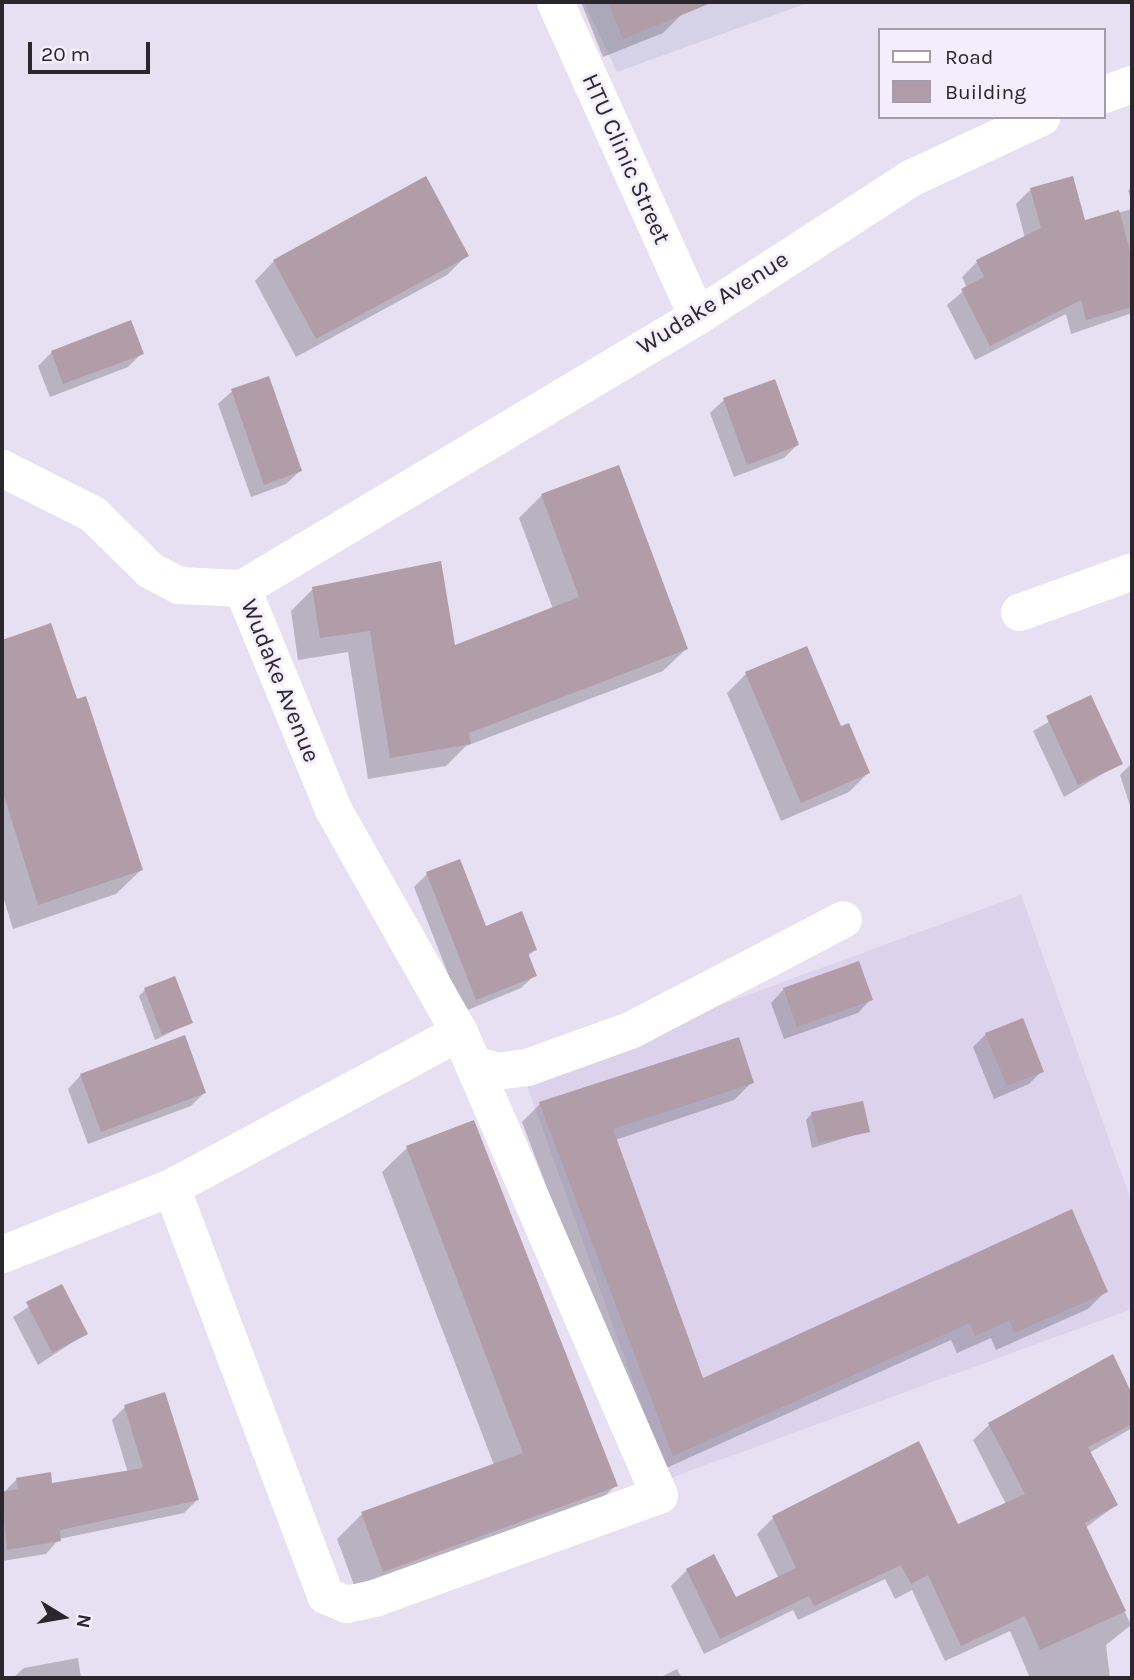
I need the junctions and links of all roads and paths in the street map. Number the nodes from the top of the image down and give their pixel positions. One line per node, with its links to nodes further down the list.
1 (555, 2): 5 (street, HTU Clinic Street)
2 (1132, 84): 3 (street)
3 (1106, 93)
4 (1037, 119): 5 (street, Wudake Avenue)
5 (696, 316): 8 (street, Wudake Avenue)
6 (2, 468): 8 (street)
7 (1132, 571): 9 (street)
8 (242, 588): 11 (street, Wudake Avenue)
9 (1019, 612)
10 (843, 919): 11 (street)
11 (466, 1048): 12 (street); 12 (street, Wudake Avenue)
12 (171, 1187): 13 (street)
13 (2, 1254)

